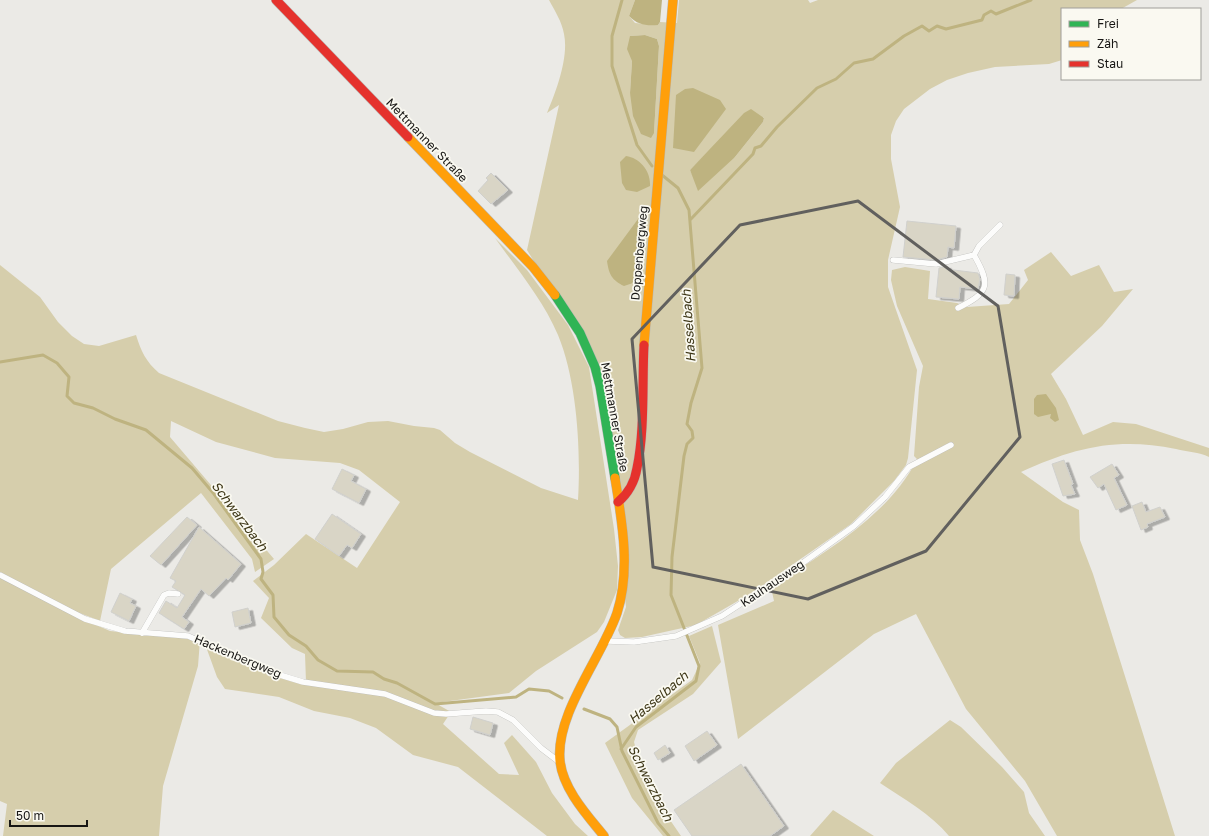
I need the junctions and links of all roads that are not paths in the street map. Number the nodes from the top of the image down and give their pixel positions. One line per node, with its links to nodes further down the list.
1 (276, 0): 8 (main road, Mettmanner Straße)
2 (673, 0): 8 (main road, Doppenbergweg)
3 (1000, 225): 4 (lane)
4 (974, 255): 5 (lane); 6 (lane)
5 (893, 260)
6 (958, 308)
7 (951, 445): 12 (lane, Kauhausweg)
8 (618, 502): 12 (main road, Mettmanner Straße)
9 (0, 575): 11 (lane, Hackenbergweg)
10 (178, 594): 11 (lane)
11 (142, 633): 13 (lane, Hackenbergweg)
12 (606, 640): 13 (main road, Mettmanner Straße)
13 (560, 762): 14 (main road, Mettmanner Straße)
14 (604, 836)

